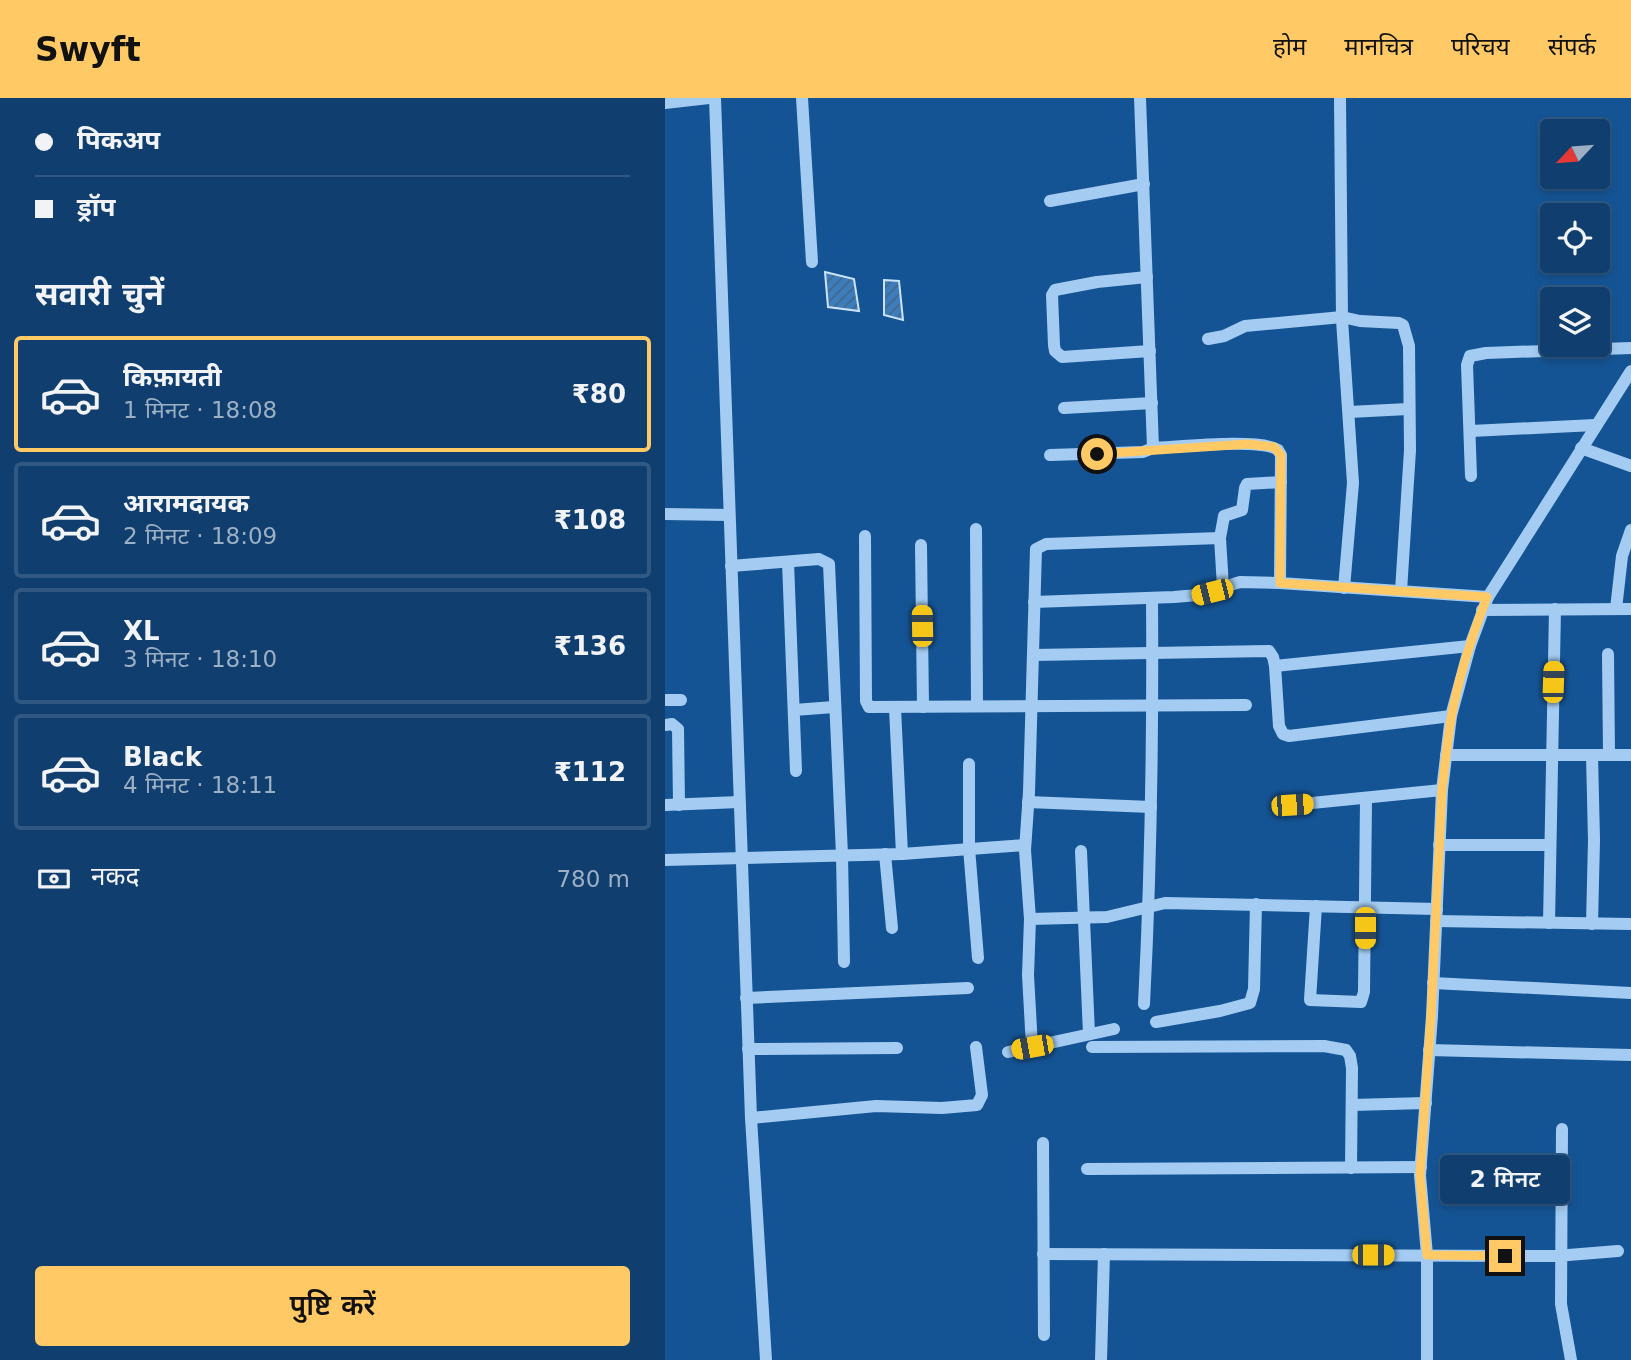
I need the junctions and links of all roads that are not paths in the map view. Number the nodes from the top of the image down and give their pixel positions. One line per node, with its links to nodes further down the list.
1 (709, 98): 6 (street)
2 (715, 98): 30 (street)
3 (802, 98): 9 (street)
4 (1140, 98): 7 (street)
5 (1340, 98): 11 (street)
6 (665, 103)
7 (1144, 184): 8 (street); 10 (street)
8 (1050, 201)
9 (812, 262)
10 (1147, 277): 14 (street); 14 (street)
11 (1342, 317): 12 (street); 19 (street); 20 (street)
12 (1208, 338)
13 (1631, 348): 22 (street)
14 (1150, 351): 17 (street)
15 (1631, 372): 16 (street)
16 (1625, 391): 21 (street)
17 (1152, 403): 18 (street); 23 (street)
18 (1064, 408)
19 (1408, 409): 20 (street); 42 (street)
20 (1349, 412): 41 (street)
21 (1595, 425): 22 (street); 24 (street)
22 (1471, 431): 27 (street)
23 (1153, 448): 25 (street); 28 (street)
24 (1581, 448): 26 (street); 43 (street)
25 (1050, 455)
26 (1631, 466)
27 (1471, 476)
28 (1281, 482): 34 (street); 39 (street)
29 (665, 514): 30 (street)
30 (729, 516): 38 (street)
31 (976, 529): 59 (street)
32 (1631, 530): 35 (street)
33 (865, 536): 63 (street)
34 (1220, 538): 40 (street); 45 (street)
35 (1629, 543): 47 (street)
36 (921, 545): 61 (street)
37 (788, 562): 38 (street); 62 (street); 64 (street)
38 (731, 566): 76 (street)
39 (1280, 583): 40 (street); 41 (street)
40 (1223, 587): 44 (street)
41 (1345, 588): 42 (street)
42 (1401, 591): 43 (street)
43 (1487, 597): 49 (street)
44 (1151, 598): 45 (street); 51 (street)
45 (1034, 603): 53 (street)
46 (1555, 609): 47 (street); 49 (street); 67 (street)
47 (1616, 609): 48 (street)
48 (1631, 609)
49 (1482, 610): 50 (street)
50 (1469, 646): 54 (street); 65 (street)
51 (1152, 654): 53 (street); 54 (street); 57 (street)
52 (1608, 654): 70 (street)
53 (1033, 655): 60 (street)
54 (1275, 666): 65 (street)
55 (665, 700): 56 (street)
56 (681, 700)
57 (1153, 705): 58 (street); 60 (street); 81 (street)
58 (1246, 705)
59 (977, 706): 60 (street); 61 (street)
60 (1031, 706): 77 (street)
61 (923, 707): 63 (street)
62 (834, 708): 64 (street); 89 (street)
63 (895, 708): 88 (street)
64 (794, 710): 73 (street)
65 (1451, 716): 68 (street)
66 (665, 725): 79 (street)
67 (1551, 754): 68 (street); 69 (street); 84 (street)
68 (1446, 755): 74 (street)
69 (1592, 755): 70 (street); 100 (street)
70 (1609, 755): 71 (street)
71 (1631, 755)
72 (969, 764): 85 (street)
73 (796, 771)
74 (1442, 790): 75 (street); 83 (street)
75 (1366, 799): 80 (street); 95 (street)
76 (739, 802): 79 (street); 90 (street)
77 (1028, 802): 81 (street); 82 (street)
78 (665, 805): 79 (street)
79 (679, 805)
80 (1292, 805)
81 (1151, 807): 93 (street)
82 (1025, 845): 85 (street); 98 (street)
83 (1439, 845): 84 (street); 96 (street)
84 (1550, 845): 99 (street)
85 (969, 848): 88 (street); 103 (street)
86 (1081, 851): 97 (street)
87 (885, 854): 88 (street); 89 (street); 102 (street)
88 (902, 854)
89 (842, 855): 90 (street); 104 (street)
90 (741, 859): 91 (street); 108 (street)
91 (665, 860)
92 (1256, 904): 93 (street); 94 (street); 110 (street)
93 (1149, 905): 97 (street); 109 (street)
94 (1316, 906): 95 (street); 95 (street)
95 (1365, 907): 96 (street)
96 (1436, 915): 99 (street); 105 (street)
97 (1082, 918): 98 (street); 112 (street)
98 (1030, 919): 114 (street)
99 (1549, 923): 100 (street)
100 (1591, 924): 101 (street)
101 (1631, 924)
102 (892, 928)
103 (978, 958)
104 (844, 962)
105 (1433, 983): 107 (street); 117 (street)
106 (968, 988): 108 (street)
107 (1631, 993)
108 (746, 998): 116 (street)
109 (1144, 1004)
110 (1156, 1022)
111 (1114, 1029): 112 (street)
112 (1091, 1041): 114 (street); 121 (street)
113 (976, 1047): 122 (street)
114 (1032, 1047): 118 (street)
115 (897, 1048): 116 (street)
116 (748, 1049): 122 (street)
117 (1429, 1050): 119 (street); 120 (street)
118 (1008, 1052)
119 (1631, 1055)
120 (1426, 1103): 121 (street); 125 (street)
121 (1352, 1105): 126 (street)
122 (751, 1118): 134 (street)
123 (1562, 1129): 132 (street)
124 (1043, 1143): 129 (street)
125 (1421, 1167): 126 (street); 131 (street)
126 (1351, 1168): 127 (street)
127 (1087, 1169)
128 (1618, 1251): 132 (street)
129 (1043, 1254): 130 (street); 133 (street)
130 (1104, 1254): 131 (street); 135 (street)
131 (1427, 1255): 132 (street); 136 (street)
132 (1560, 1256): 137 (street)
133 (1044, 1335)
134 (766, 1360)
135 (1101, 1360)
136 (1427, 1360)
137 (1571, 1360)

